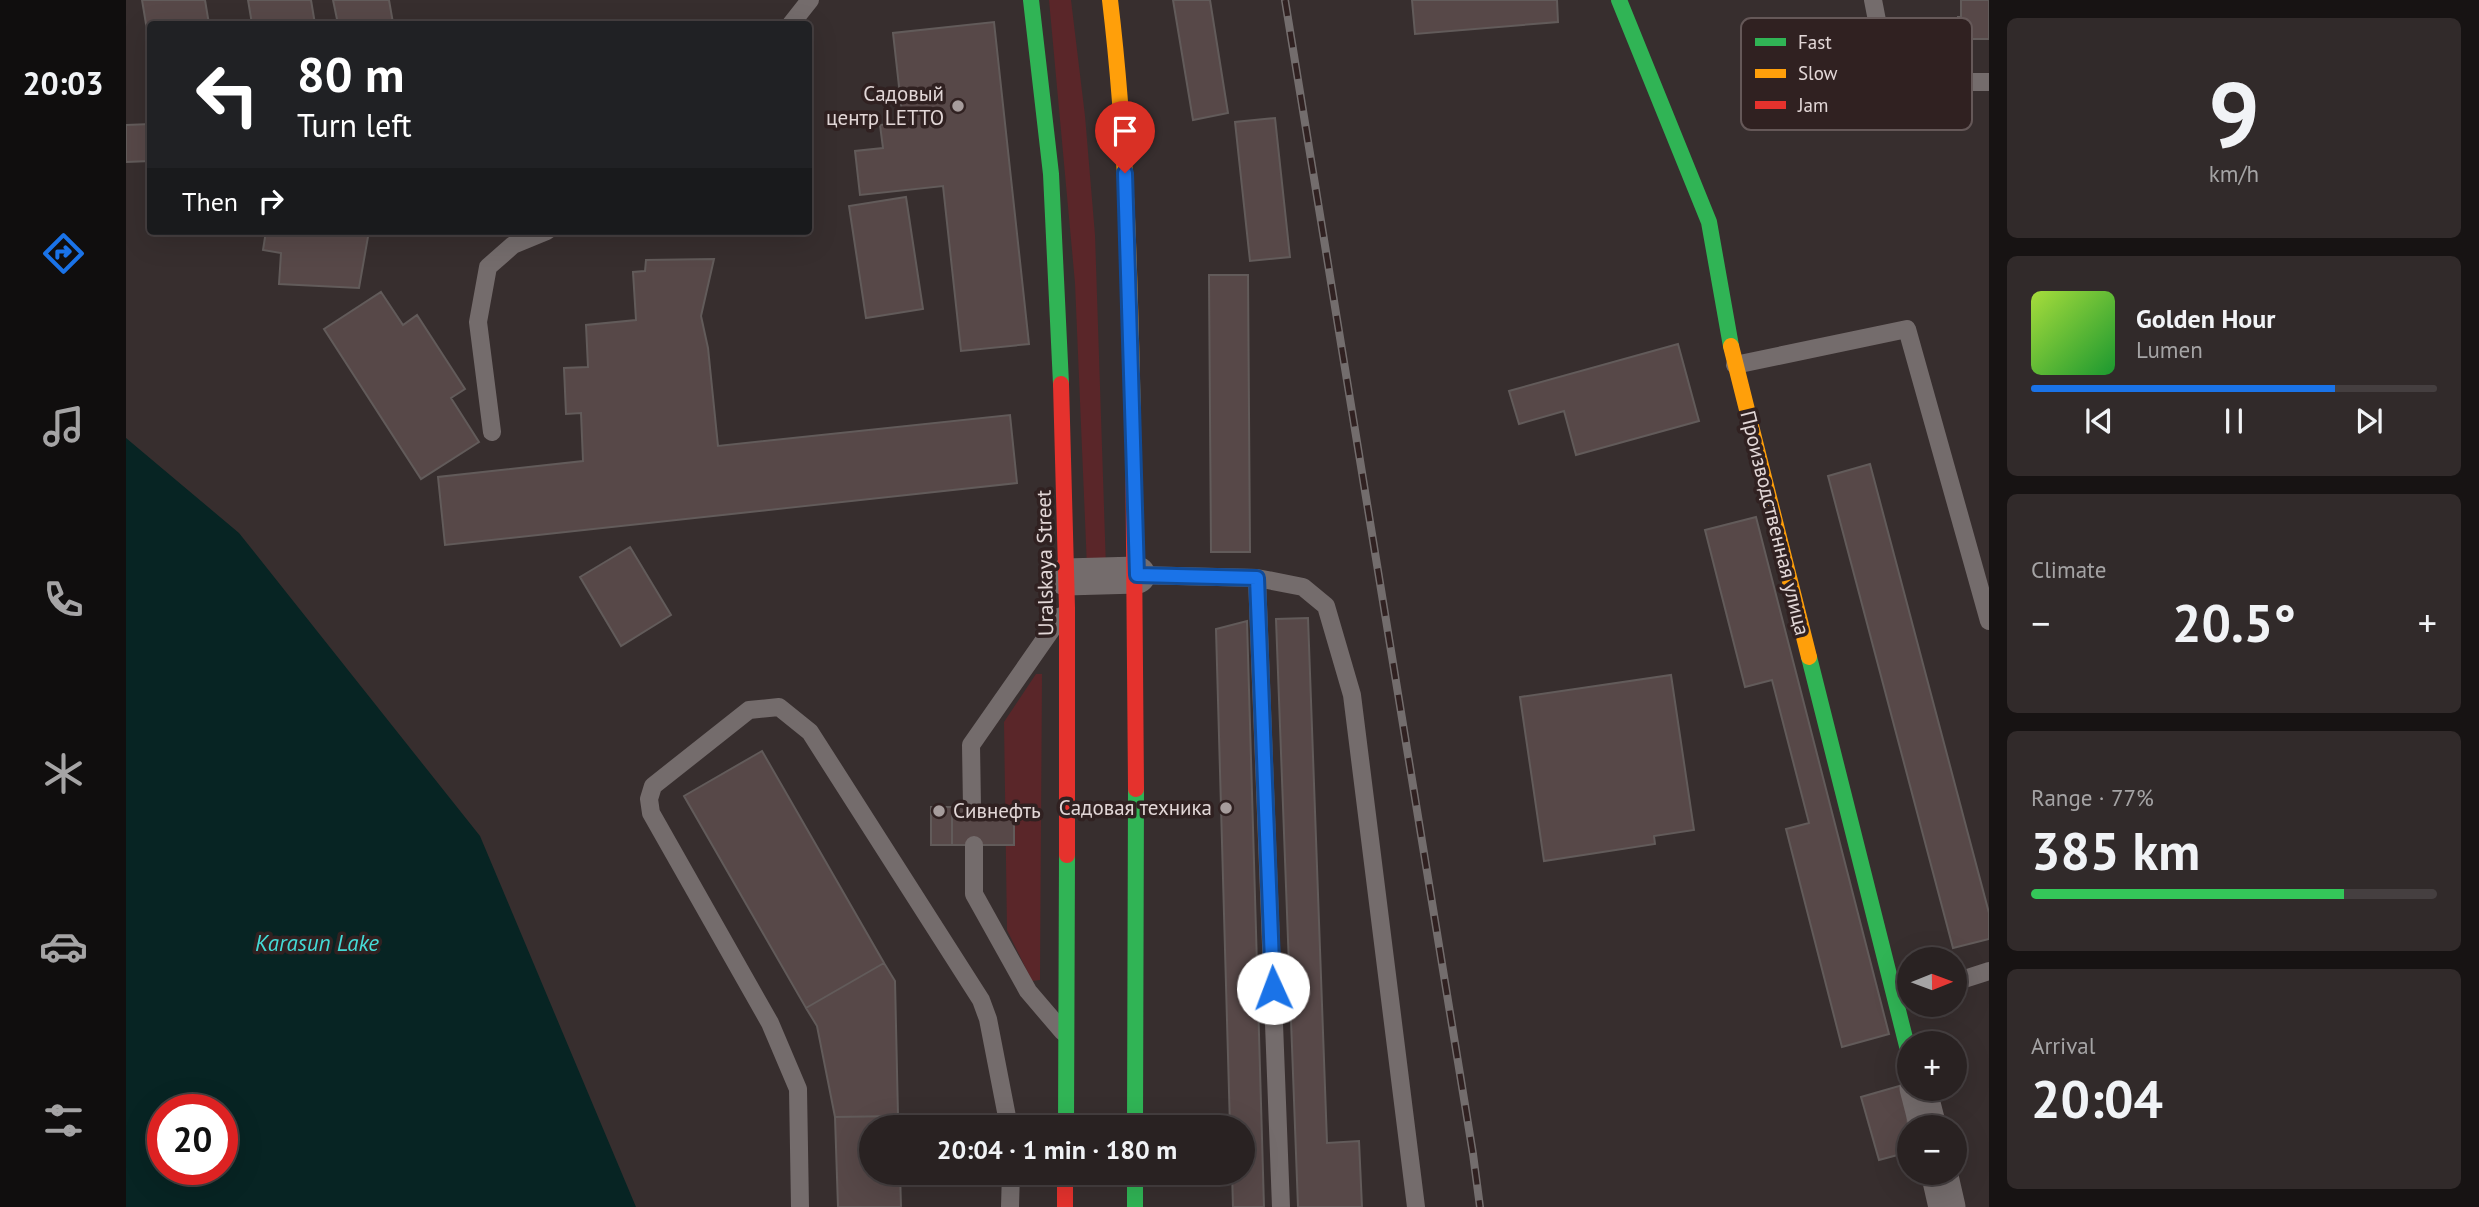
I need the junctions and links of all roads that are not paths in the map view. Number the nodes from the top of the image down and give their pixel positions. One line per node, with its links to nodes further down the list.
1 (810, 0): 7 (lane)
2 (1031, 0): 13 (main road, Uralskaya Street)
3 (1110, 0): 11 (main road)
4 (1619, 0): 9 (main road, Производственная улица)
5 (1873, 0): 6 (lane)
6 (1877, 18)
7 (793, 21)
8 (537, 235): 10 (lane)
9 (1735, 365): 14 (lane); 19 (main road, Производственная улица)
10 (492, 432)
11 (1137, 575): 12 (lane); 13 (street); 23 (main road)
12 (1257, 578): 32 (lane); 33 (lane)
13 (1067, 593): 15 (lane); 20 (main road, Uralskaya Street)
14 (1989, 621)
15 (972, 807)
16 (974, 845): 20 (lane)
17 (1989, 971): 18 (lane)
18 (1967, 978)
19 (1897, 979)
20 (1066, 1036): 22 (main road, Uralskaya Street)
21 (1007, 1115): 28 (lane)
22 (1062, 1115)
23 (1135, 1115)
24 (1011, 1185): 29 (lane)
25 (1065, 1185): 30 (main road)
26 (1135, 1185): 31 (main road)
27 (1942, 1185): 34 (street)
28 (800, 1207)
29 (1010, 1207)
30 (1065, 1207)
31 (1135, 1207)
32 (1281, 1207)
33 (1416, 1207)
34 (1947, 1207)

